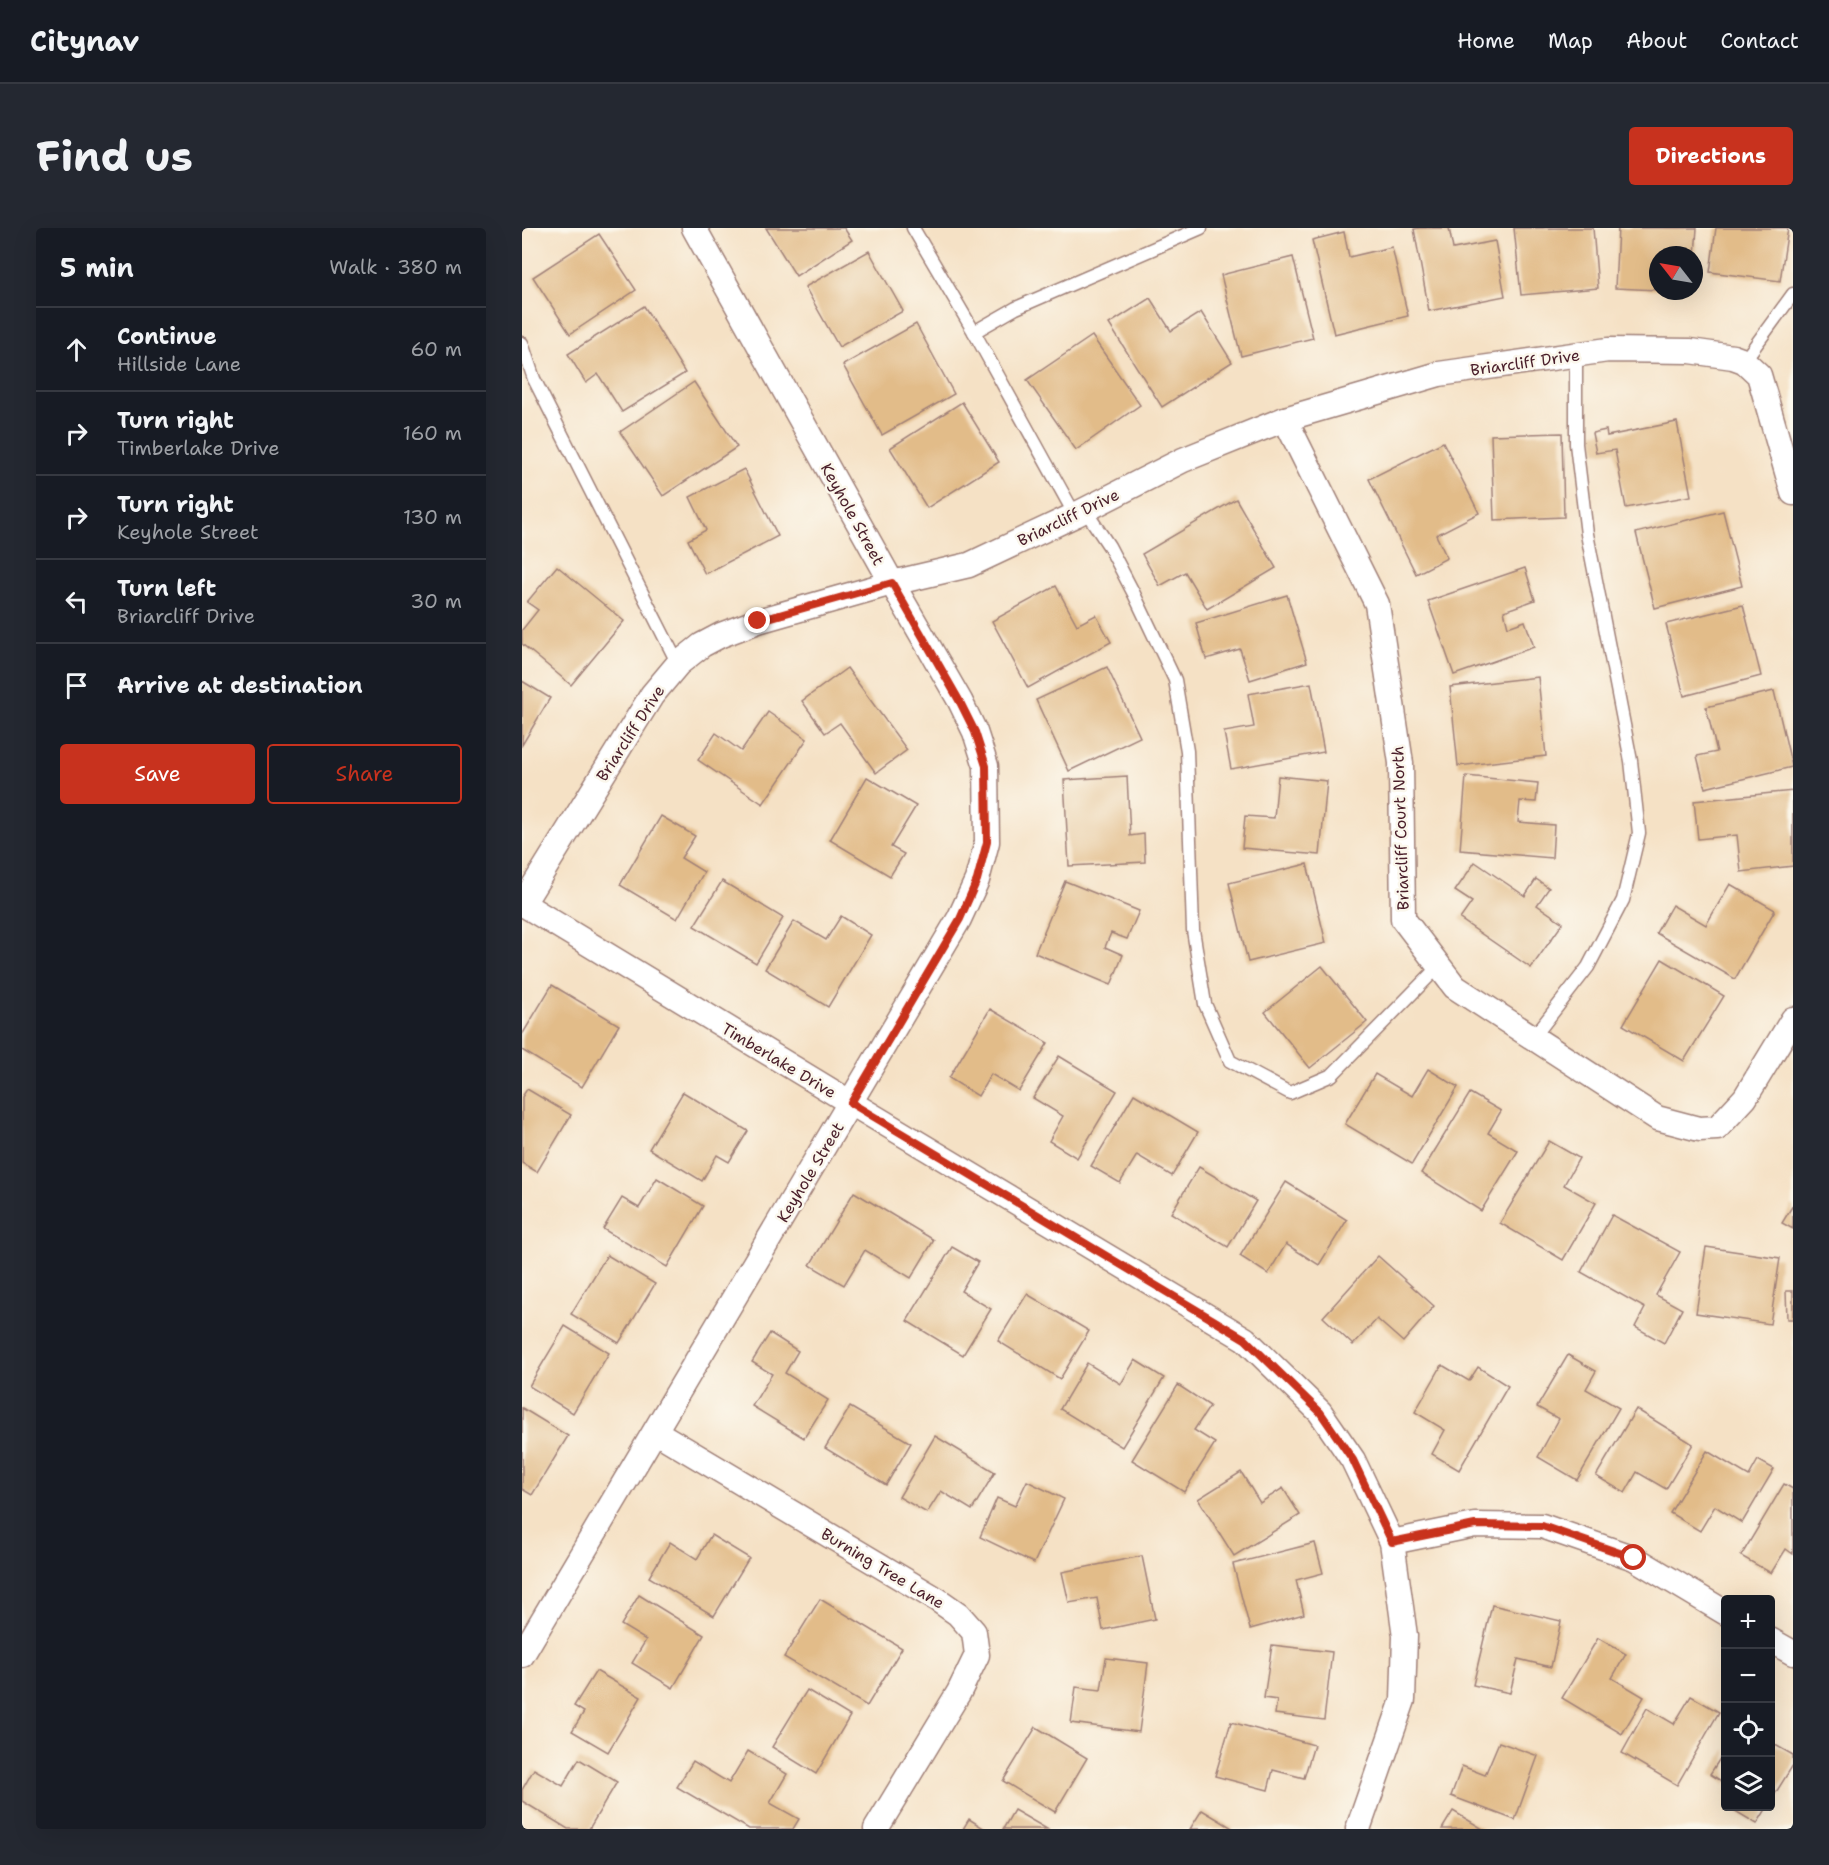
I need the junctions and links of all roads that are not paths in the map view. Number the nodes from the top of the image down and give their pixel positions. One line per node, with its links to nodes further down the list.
1 (694, 228): 12 (street, Keyhole Street)
2 (913, 228): 5 (lane)
3 (1201, 228): 5 (lane)
4 (1793, 294): 8 (lane)
5 (974, 332): 11 (lane)
6 (522, 343): 13 (lane)
7 (1576, 354): 8 (street, Briarcliff Drive); 9 (street, Briarcliff Drive); 17 (lane)
8 (1744, 362): 10 (street)
9 (1286, 419): 11 (street, Briarcliff Drive); 15 (street, Briarcliff Court North)
10 (1793, 493)
11 (1080, 512): 12 (street, Briarcliff Drive); 15 (lane)
12 (892, 583): 13 (street, Briarcliff Drive); 18 (street, Keyhole Street)
13 (678, 664): 14 (street, Briarcliff Drive)
14 (522, 905): 18 (street, Timberlake Drive)
15 (1439, 966): 17 (street, Briarcliff Court North)
16 (1793, 1019): 17 (street, Briarcliff Court North)
17 (1533, 1038)
18 (851, 1103): 19 (street, Keyhole Street); 20 (street, Timberlake Drive)
19 (656, 1432): 24 (street, Keyhole Street); 25 (street, Burning Tree Lane)
20 (1392, 1542): 21 (street); 26 (street, Timberlake Drive)
21 (1721, 1611)
22 (1775, 1643): 23 (street)
23 (1793, 1653)
24 (522, 1655)
25 (876, 1829)
26 (1358, 1829)

